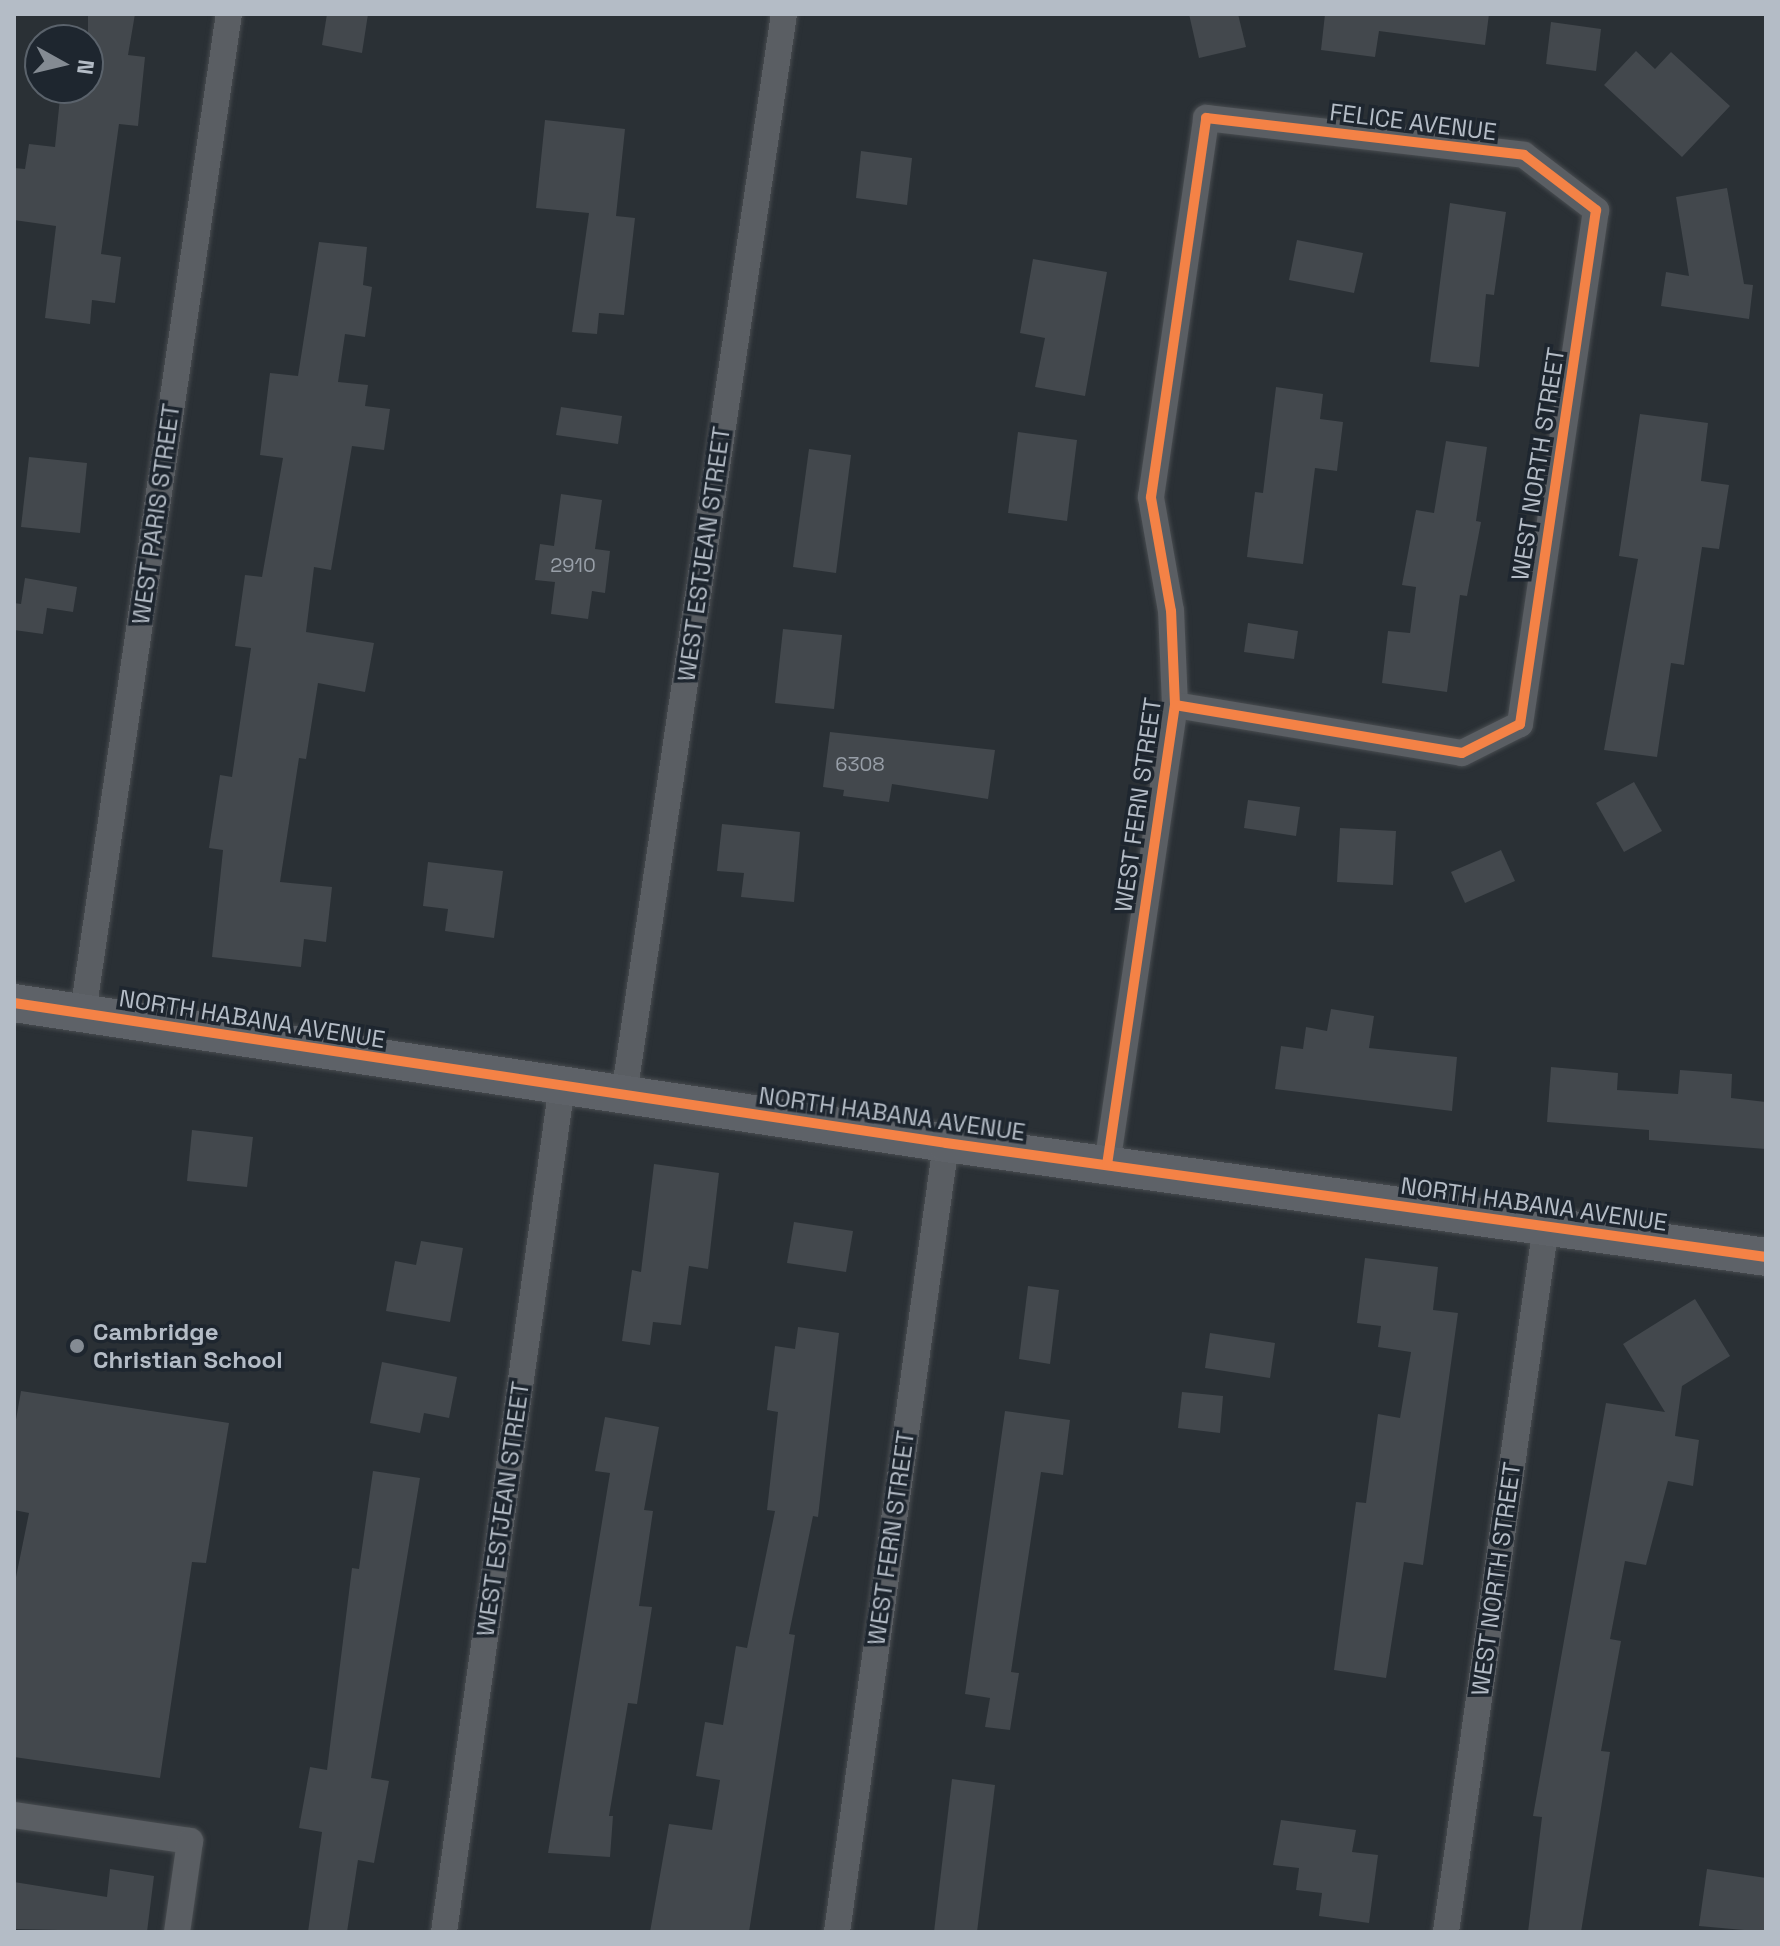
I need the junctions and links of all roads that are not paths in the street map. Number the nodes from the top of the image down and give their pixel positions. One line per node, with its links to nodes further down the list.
1 (229, 14): 7 (street, WEST PARIS STREET)
2 (784, 14): 9 (street, WEST ESTJEAN STREET)
3 (1206, 118): 4 (street, FELICE AVENUE); 5 (street, WEST FERN STREET)
4 (1596, 210): 5 (street, WEST NORTH STREET)
5 (1175, 705): 11 (street, WEST FERN STREET)
6 (14, 1003): 7 (street, NORTH HABANA AVENUE)
7 (83, 1013): 8 (street, NORTH HABANA AVENUE)
8 (562, 1085): 9 (street, NORTH HABANA AVENUE); 16 (street, WEST ESTJEAN STREET)
9 (624, 1095): 10 (street, NORTH HABANA AVENUE)
10 (946, 1143): 11 (street, NORTH HABANA AVENUE); 17 (street, WEST FERN STREET)
11 (1107, 1165): 12 (street, NORTH HABANA AVENUE)
12 (1546, 1225): 13 (street, NORTH HABANA AVENUE); 18 (street, WEST NORTH STREET)
13 (1766, 1257)
14 (14, 1815): 15 (street)
15 (177, 1932)
16 (444, 1932)
17 (837, 1932)
18 (1446, 1932)

